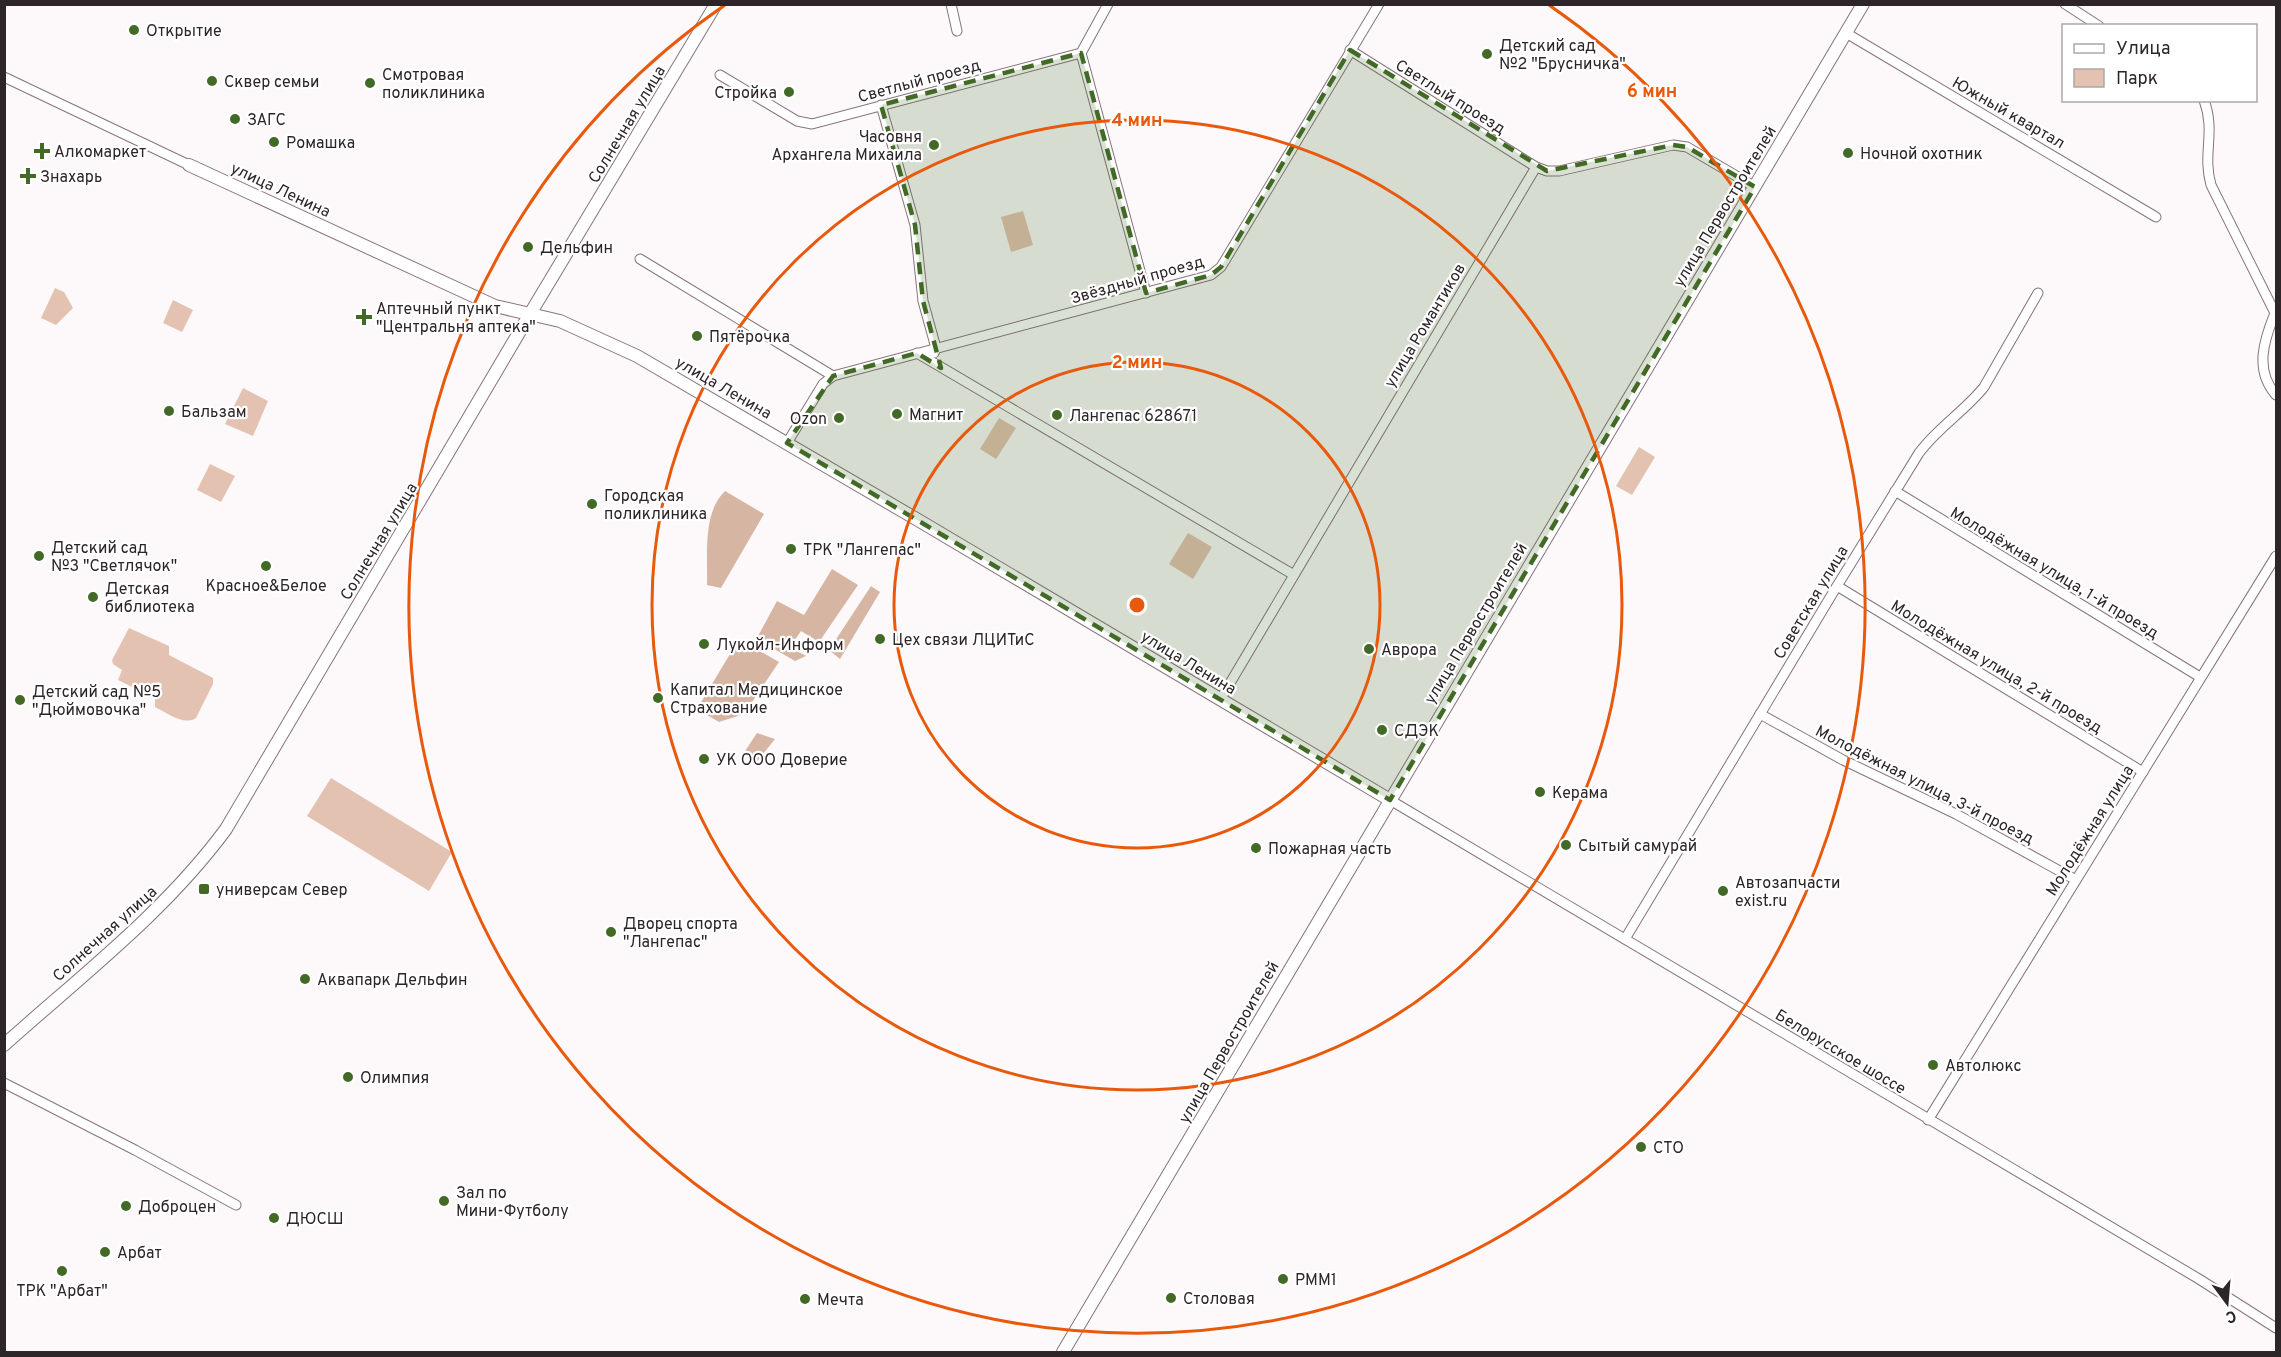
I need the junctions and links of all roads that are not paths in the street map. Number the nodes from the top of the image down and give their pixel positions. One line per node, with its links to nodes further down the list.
1 (716, 4): 23 (street, Солнечная улица)
2 (951, 4): 8 (street)
3 (1108, 4): 11 (street)
4 (1379, 4): 10 (street, Звёздный проезд)
5 (1863, 4): 9 (street, улица Первостроителей)
6 (2065, 4): 7 (street)
7 (2096, 24)
8 (957, 31)
9 (1846, 33): 18 (street, улица Первостроителей); 19 (street, Южный квартал)
10 (1350, 50): 17 (street, Светлый проезд); 21 (street, Звёздный проезд)
11 (1082, 53): 15 (street, Светлый проезд); 21 (street)
12 (720, 75): 15 (street, Светлый проезд)
13 (4, 77): 16 (street, улица Ленина)
14 (2205, 102): 28 (street)
15 (881, 105): 24 (street)
16 (189, 165): 23 (street, улица Ленина)
17 (1536, 167): 18 (street); 32 (street, улица Романтиков)
18 (1755, 187): 38 (street, улица Первостроителей)
19 (2156, 216)
20 (640, 259): 27 (street)
21 (1146, 293): 24 (street, Звёздный проезд)
22 (2038, 293): 30 (street, Советская улица)
23 (530, 314): 29 (street, улица Ленина); 41 (street, Солнечная улица)
24 (936, 348): 25 (street, Звёздный проезд); 26 (street)
25 (917, 353): 26 (street); 27 (street, Звёздный проезд)
26 (931, 361): 32 (street)
27 (833, 376): 29 (street)
28 (2277, 395)
29 (787, 443): 35 (street, улица Ленина)
30 (1895, 491): 33 (street, Советская улица); 34 (street, Молодёжная улица, 1-й проезд)
31 (2277, 556): 34 (street, Молодёжная улица)
32 (1294, 575): 35 (street, улица Романтиков)
33 (1837, 586): 36 (street, Советская улица); 37 (street, Молодёжная улица, 2-й проезд)
34 (2200, 677): 37 (street, Молодёжная улица)
35 (1220, 700): 38 (street, улица Ленина)
36 (1761, 714): 39 (street, Молодёжная улица, 3-й проезд); 40 (street, Советская улица)
37 (2143, 772): 39 (street, Молодёжная улица)
38 (1390, 800): 40 (street, Белорусское шоссе); 46 (street, улица Первостроителей)
39 (2076, 880): 43 (street, Молодёжная улица)
40 (1625, 939): 43 (street, Белорусское шоссе)
41 (4, 1045)
42 (4, 1083): 44 (street)
43 (1928, 1120): 45 (street, Белорусское шоссе)
44 (236, 1205)
45 (2277, 1328)
46 (1063, 1353)

